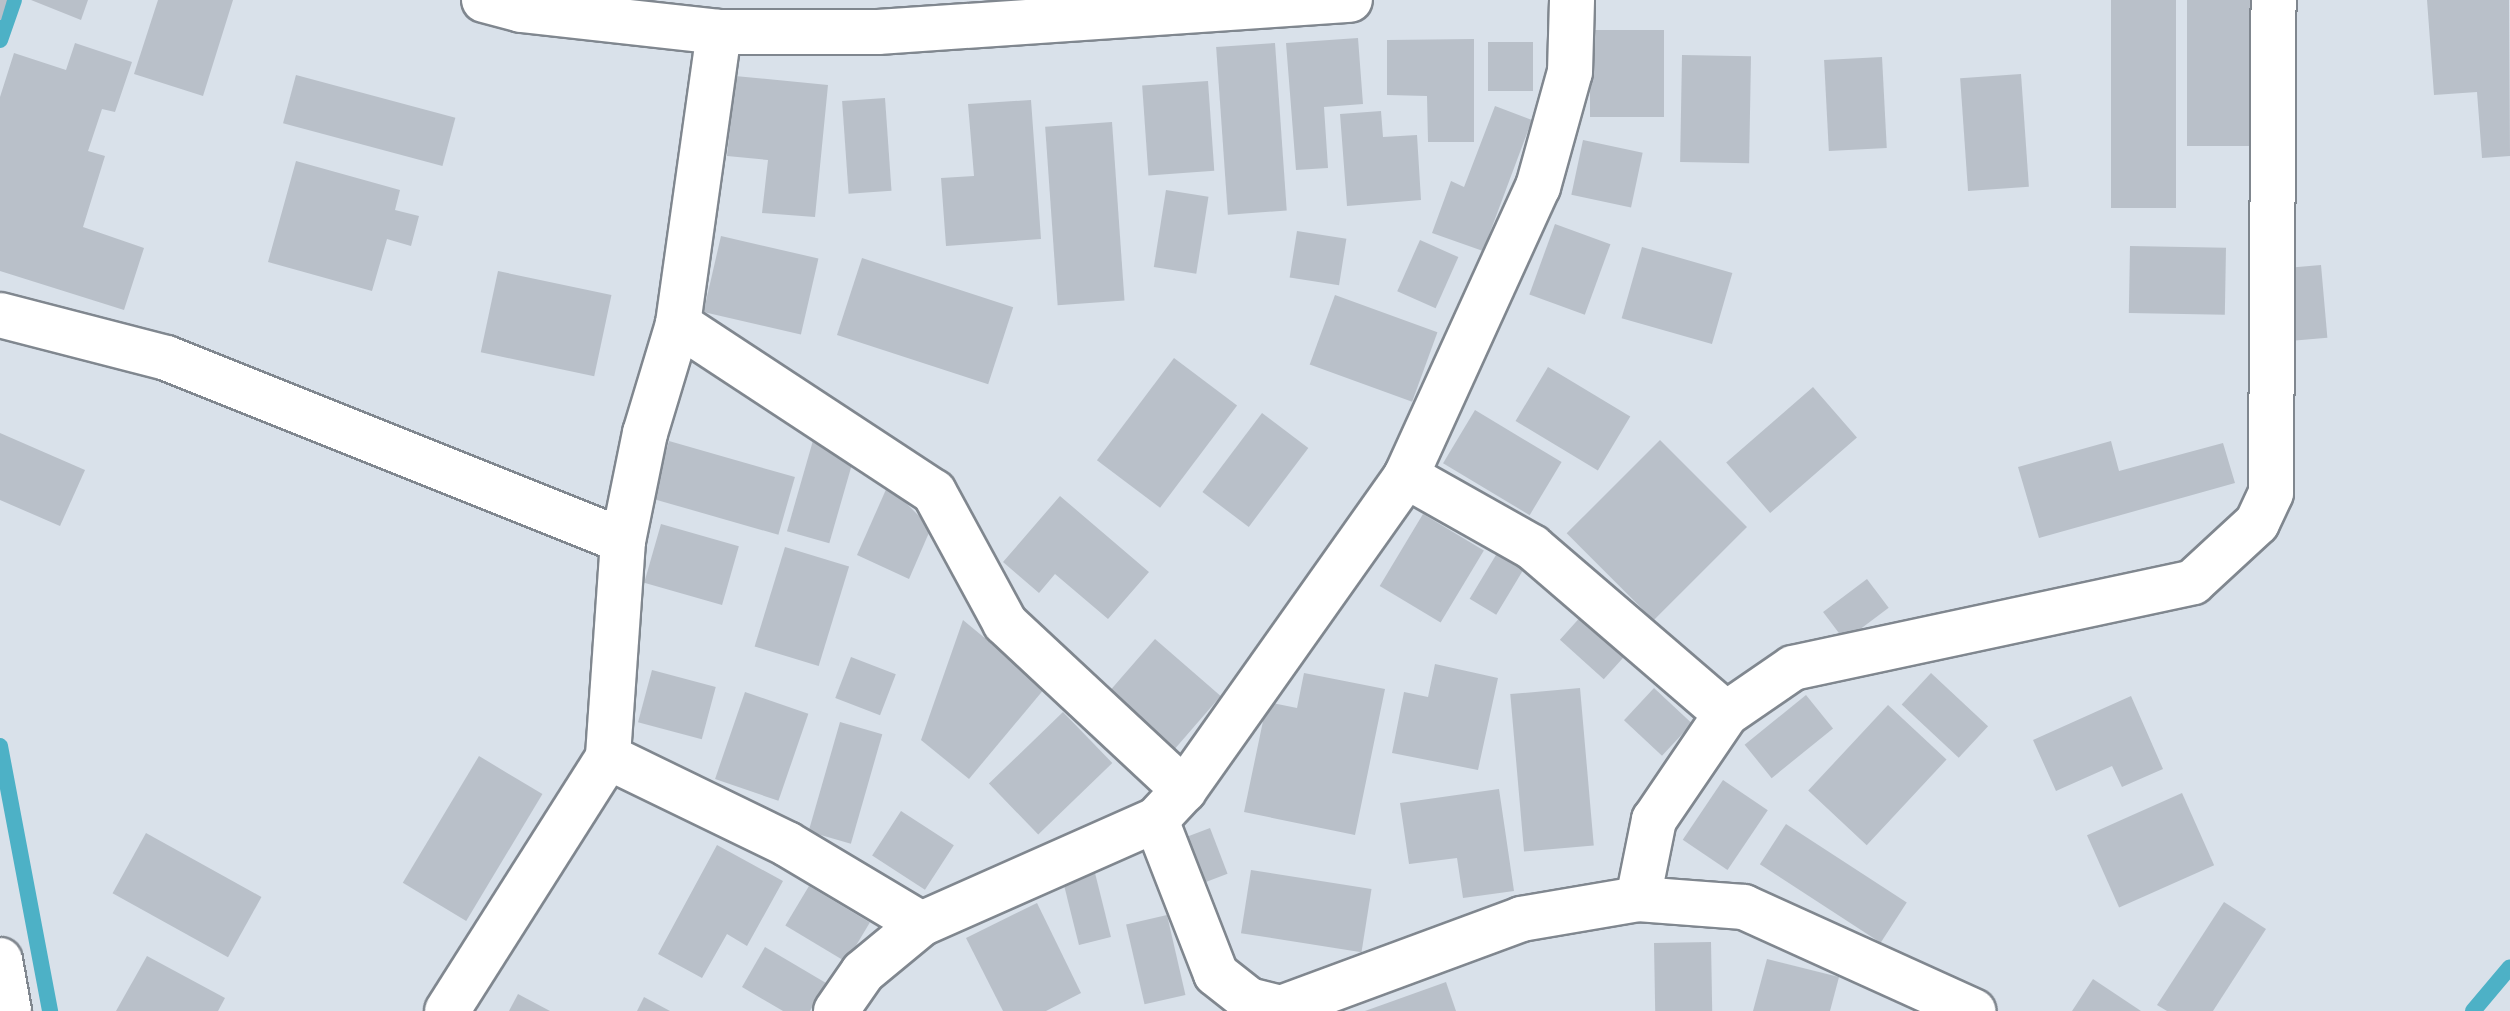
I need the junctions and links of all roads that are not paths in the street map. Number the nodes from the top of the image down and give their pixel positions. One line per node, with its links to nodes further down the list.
1 (484, 0): 6 (street)
2 (1350, 0): 5 (street)
3 (1572, 0): 9 (street)
4 (2274, 0): 11 (street)
5 (1167, 6): 6 (street)
6 (719, 32): 8 (street)
7 (0, 315): 10 (street)
8 (678, 324): 10 (street); 13 (street)
9 (1406, 476): 11 (street); 13 (street)
10 (623, 541): 12 (street)
11 (1726, 714): 14 (street)
12 (608, 757): 15 (street); 18 (street)
13 (1170, 805): 14 (street); 15 (street)
14 (1638, 899): 20 (street)
15 (921, 924): 19 (street)
16 (0, 960): 17 (street)
17 (9, 1011)
18 (447, 1011)
19 (836, 1011)
20 (1973, 1011)

